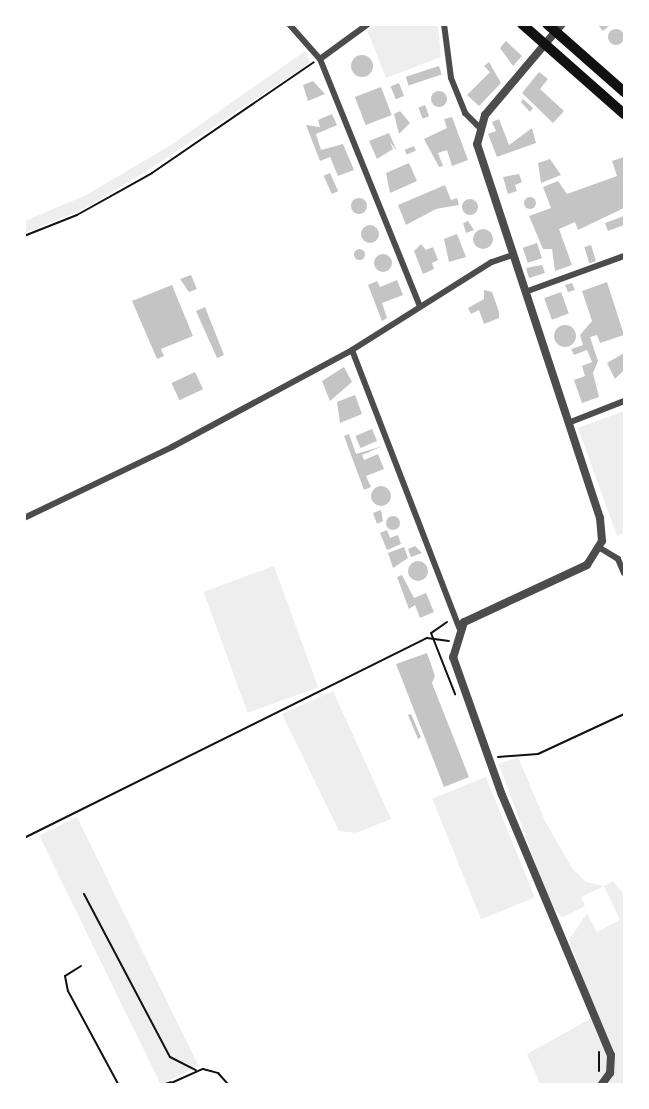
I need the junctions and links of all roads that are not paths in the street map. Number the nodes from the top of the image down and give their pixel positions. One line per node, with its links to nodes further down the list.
1 (289, 24): 7 (street)
2 (368, 24): 7 (street)
3 (444, 24): 10 (street)
4 (523, 24): 9 (highway)
5 (562, 24): 10 (street)
6 (548, 25): 8 (highway)
7 (320, 59): 14 (street)
8 (625, 92)
9 (625, 114)
10 (479, 127): 11 (street)
11 (512, 256): 13 (street); 14 (street)
12 (625, 256): 13 (street)
13 (525, 292): 17 (street)
14 (420, 306): 15 (street)
15 (352, 350): 18 (street); 21 (street)
16 (625, 401): 17 (street)
17 (568, 423): 19 (street)
18 (24, 518)
19 (600, 548): 20 (street); 21 (street)
20 (625, 573)
21 (459, 628): 22 (street)
22 (602, 1084)

